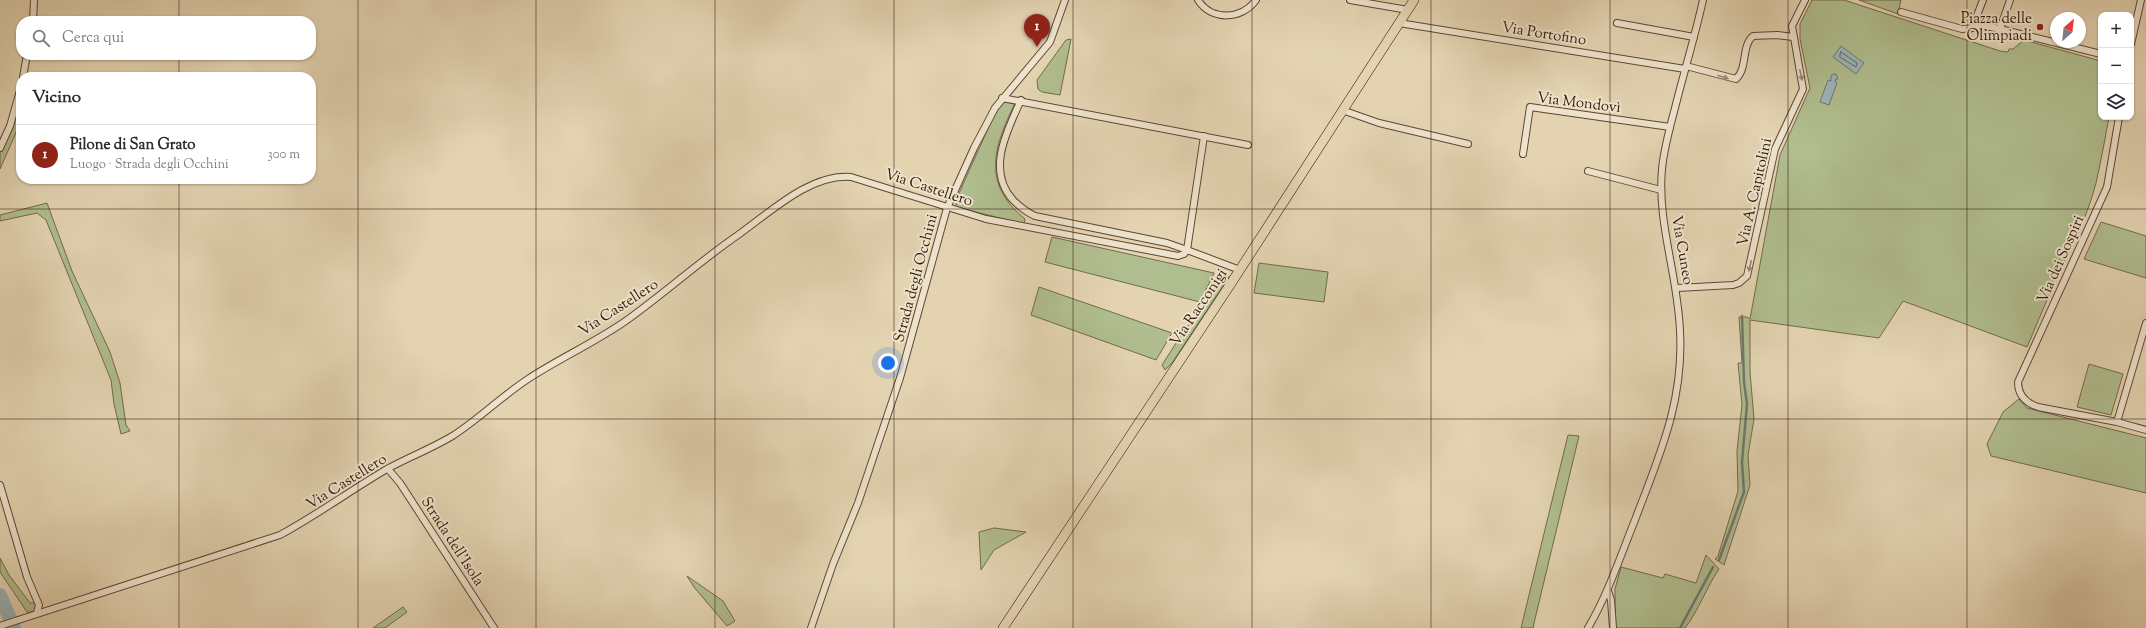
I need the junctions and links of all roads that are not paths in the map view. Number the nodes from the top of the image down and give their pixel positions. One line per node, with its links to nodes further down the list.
1 (34, 0): 14 (street)
2 (1065, 0): 26 (street, Strada degli Occhini)
3 (1198, 0): 4 (street)
4 (1256, 0)
5 (1350, 0): 12 (street)
6 (1414, 0): 12 (main road, Via Racconigi)
7 (1703, 0): 20 (street, Via Cuneo)
8 (1805, 0): 21 (street, Via A. Capitolini)
9 (1982, 0): 17 (street)
10 (2010, 0): 18 (street)
11 (2141, 0): 19 (street)
12 (1408, 10): 15 (main road, Via Racconigi)
13 (1901, 12): 17 (street)
14 (34, 16)
15 (1399, 23): 24 (street, Via Portofino); 29 (main road, Via Racconigi)
16 (1617, 23): 20 (street)
17 (1972, 28): 18 (street)
18 (2000, 29): 22 (street)
19 (2134, 31)
20 (1694, 37): 24 (street, Via Cuneo)
21 (1793, 37): 24 (street, Via Portofino, one-way to 21); 42 (street, Via A. Capitolini, one-way to 42)
22 (2098, 53)
23 (26, 60): 25 (street)
24 (1686, 68): 31 (street, Via Cuneo)
25 (24, 72)
26 (1002, 98): 27 (street); 39 (street, Strada degli Occhini)
27 (1021, 100): 32 (street); 40 (street)
28 (16, 105): 35 (street)
29 (1342, 110): 33 (street); 41 (main road, Via Racconigi)
30 (2117, 120): 44 (street, Via dei Sospiri)
31 (1670, 127): 36 (street, Via Mondovì); 38 (street, Via Cuneo)
32 (1204, 136): 34 (street); 40 (street)
33 (1468, 144)
34 (1248, 145)
35 (0, 148)
36 (1523, 154)
37 (1588, 171): 38 (street)
38 (1661, 190): 42 (street, Via Cuneo)
39 (948, 208): 40 (street, Via Castellero); 46 (street, Via Castellero); 52 (street, Strada degli Occhini)
40 (1187, 250): 41 (street)
41 (1240, 270): 53 (main road, Via Racconigi)
42 (1676, 288): 48 (street, Via Cuneo)
43 (2146, 323): 44 (street)
44 (2117, 422): 45 (street)
45 (2146, 430)
46 (388, 469): 49 (street, Via Castellero); 51 (street, Strada dell'Isola)
47 (0, 485): 49 (street)
48 (1608, 591): 54 (street, Via Cuneo); 55 (street)
49 (37, 613): 50 (street, Via Castellero)
50 (0, 626)
51 (494, 628)
52 (811, 628)
53 (1003, 628)
54 (1588, 628)
55 (1613, 628)

